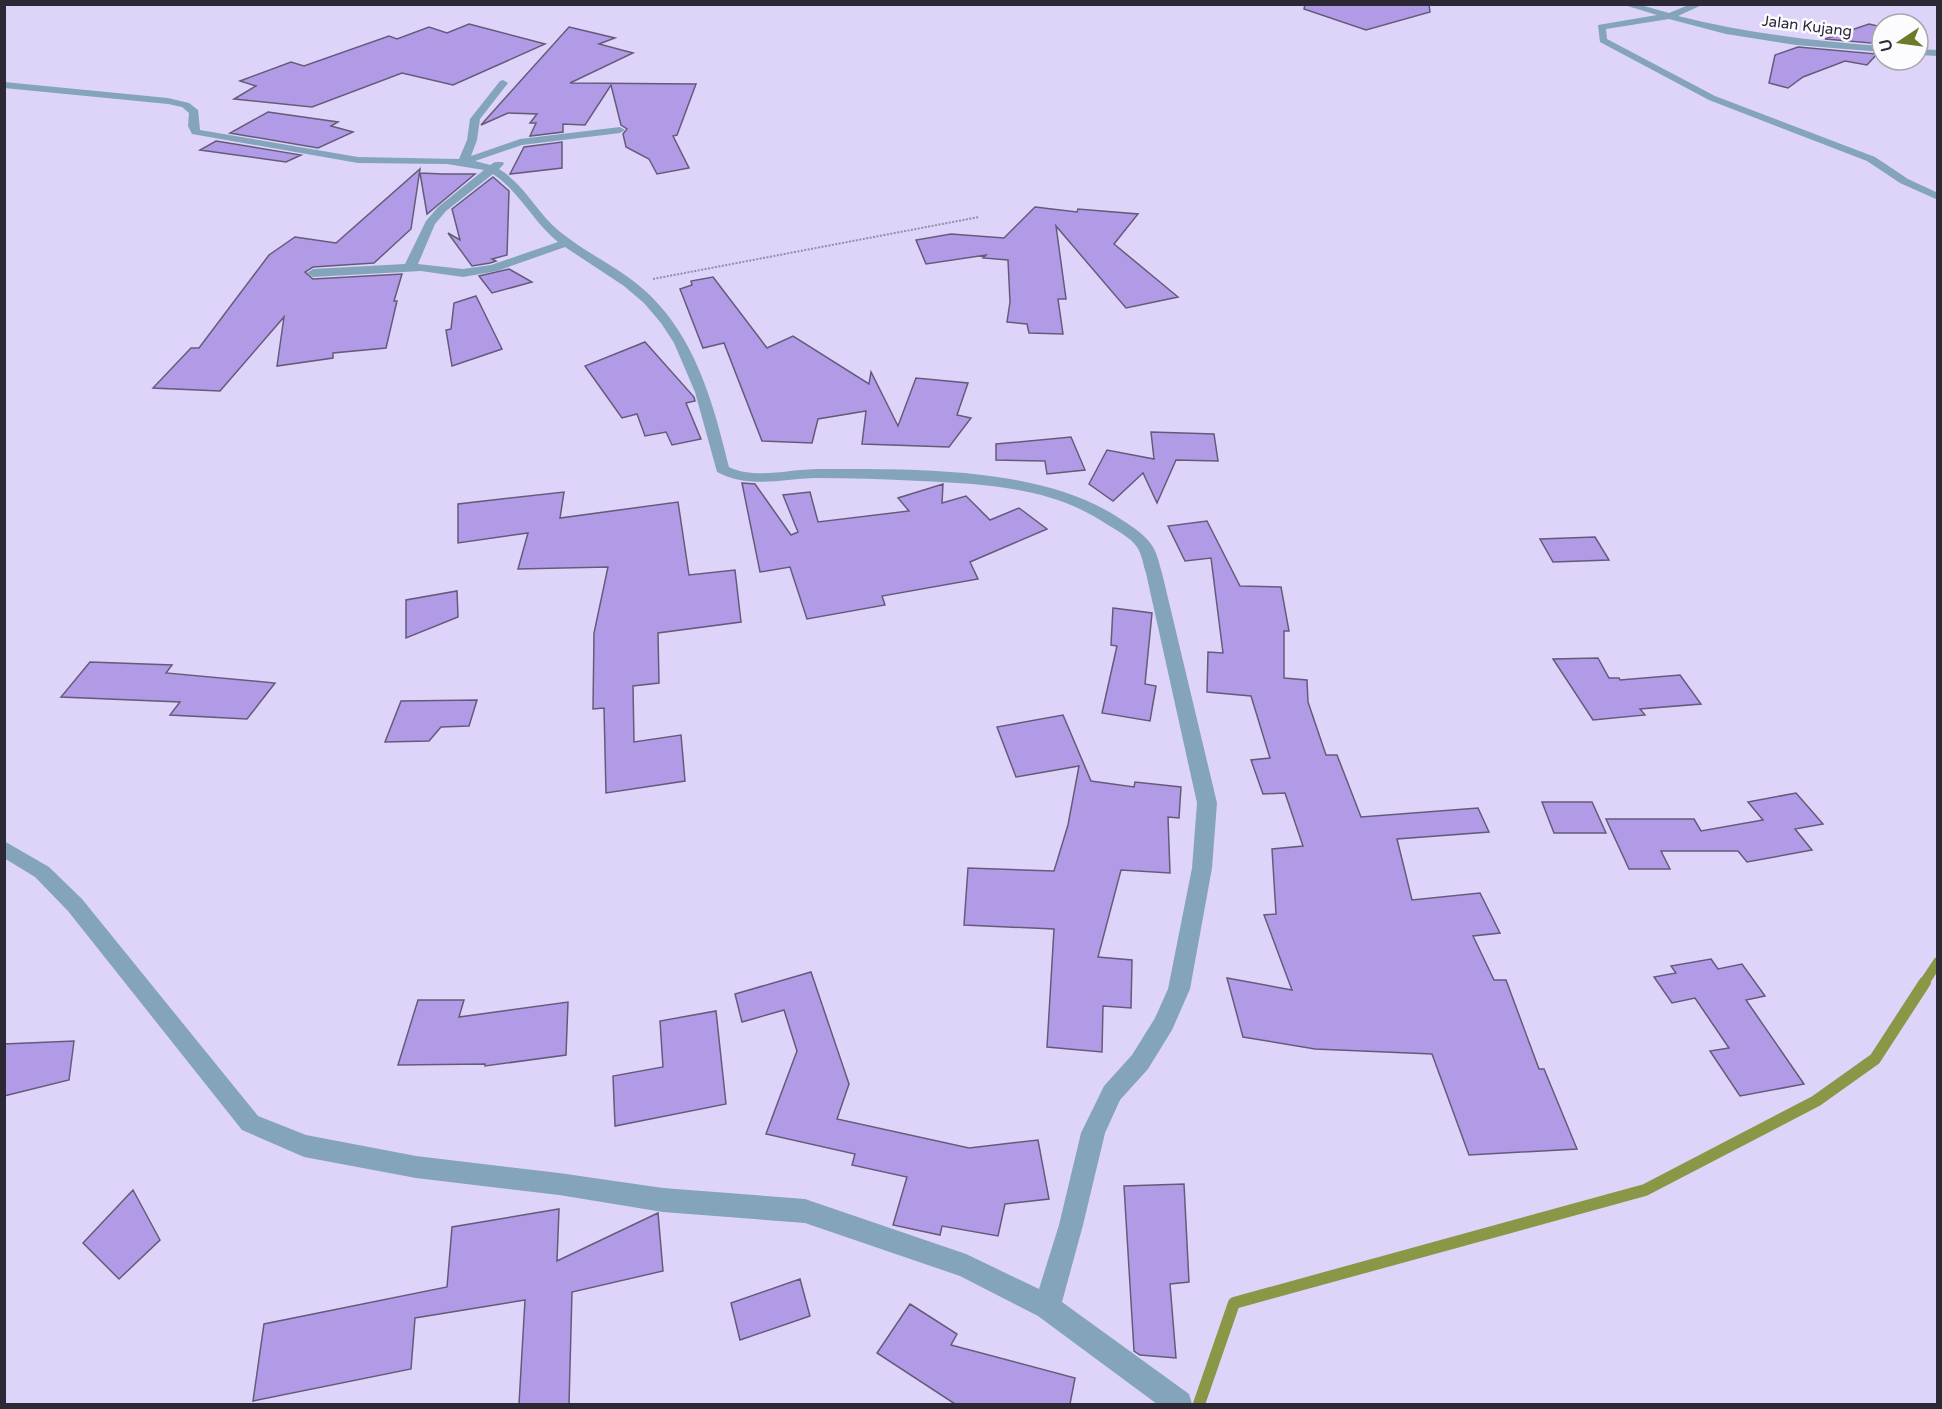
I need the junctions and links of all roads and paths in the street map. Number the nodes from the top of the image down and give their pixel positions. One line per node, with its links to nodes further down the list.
1 (1625, 4): 3 (street, Jalan Kujang)
2 (1700, 4): 3 (street)
3 (1669, 16): 4 (street, Jalan Kujang); 12 (street)
4 (1870, 48)
5 (503, 83): 8 (street)
6 (4, 85): 10 (street)
7 (620, 130): 9 (street)
8 (481, 140): 9 (street); 10 (street)
9 (520, 142): 10 (street); 11 (street)
10 (463, 162): 11 (street)
11 (492, 169): 14 (street); 15 (street)
12 (1938, 197)
13 (979, 217): 17 (path)
14 (566, 243): 15 (street); 17 (street)
15 (410, 267): 16 (street)
16 (313, 273)
17 (628, 284): 19 (street)
18 (4, 848): 19 (street)
19 (1047, 1307): 20 (street)
20 (1174, 1401)

